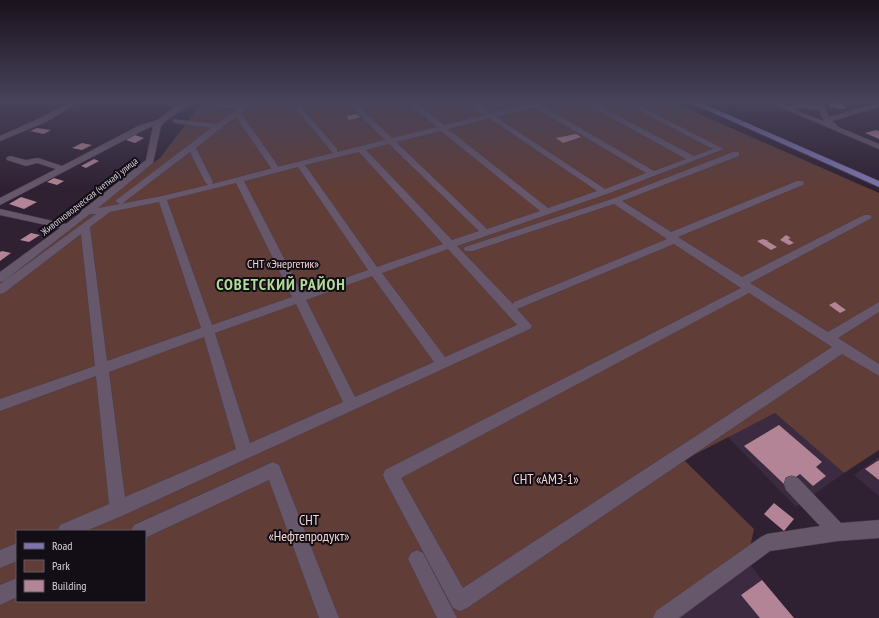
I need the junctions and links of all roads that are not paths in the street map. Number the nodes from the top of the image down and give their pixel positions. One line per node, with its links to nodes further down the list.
1 (21, 130): 21 (street)
2 (137, 130): 32 (street)
3 (156, 130): 47 (street, Животноводческая (четная) улица)
4 (216, 130): 24 (street)
5 (252, 130): 31 (street)
6 (316, 130): 26 (street)
7 (379, 130): 22 (street)
8 (428, 130): 22 (street)
9 (444, 130): 45 (street)
10 (510, 130): 39 (street)
11 (579, 130): 33 (street)
12 (638, 130): 29 (street)
13 (682, 130): 29 (street)
14 (754, 130): 38 (main road)
15 (778, 130): 34 (main road)
16 (830, 130): 20 (street)
17 (839, 130): 19 (street)
18 (840, 130): 19 (street)
19 (844, 132): 20 (street)
20 (855, 136): 23 (street)
21 (0, 139)
22 (389, 139): 25 (street); 26 (street); 51 (street)
23 (879, 147)
24 (192, 148): 36 (street); 42 (street)
25 (361, 149): 30 (street); 53 (street)
26 (334, 151): 31 (street)
27 (736, 154): 41 (street)
28 (10, 158): 32 (street)
29 (694, 160): 33 (street)
30 (300, 164): 35 (street); 55 (street)
31 (274, 166): 36 (street)
32 (63, 169): 43 (street)
33 (653, 174): 39 (street)
34 (879, 175)
35 (239, 179): 40 (street); 59 (street)
36 (209, 182): 42 (street)
37 (800, 184): 52 (street)
38 (879, 184)
39 (604, 192): 45 (street)
40 (162, 199): 44 (street); 62 (street)
41 (615, 200): 52 (street); 54 (street)
42 (120, 201): 44 (street)
43 (0, 202)
44 (107, 210): 47 (street); 49 (street)
45 (546, 211): 51 (street)
46 (0, 212): 50 (street)
47 (84, 212): 50 (street, Животноводческая (четная) улица)
48 (867, 217): 57 (street)
49 (86, 226): 58 (street); 66 (street)
50 (68, 227): 56 (street, Животноводческая (четная) улица)
51 (485, 232): 53 (street)
52 (673, 238): 57 (street); 60 (street)
53 (449, 245): 55 (street); 65 (street)
54 (469, 249)
55 (375, 272): 59 (street); 65 (street)
56 (0, 278)
57 (746, 285): 63 (street); 64 (street)
58 (0, 290)
59 (298, 300): 62 (street); 69 (street)
60 (518, 305)
61 (879, 306): 63 (street)
62 (208, 331): 66 (street); 70 (street)
63 (829, 338): 64 (street)
64 (842, 347): 67 (street)
65 (442, 363): 69 (street)
66 (102, 368): 68 (street); 72 (street)
67 (879, 371)
68 (0, 405)
69 (352, 405): 70 (street)
70 (245, 453): 72 (street)
71 (792, 484): 76 (street)
72 (118, 509): 74 (street)
73 (879, 529): 76 (street)
74 (68, 530)
75 (142, 530): 82 (street)
76 (838, 532): 84 (street)
77 (16, 552): 78 (street)
78 (0, 559)
79 (417, 559): 83 (street)
80 (16, 587): 81 (street)
81 (0, 595)
82 (329, 618)
83 (447, 618)
84 (663, 618)

